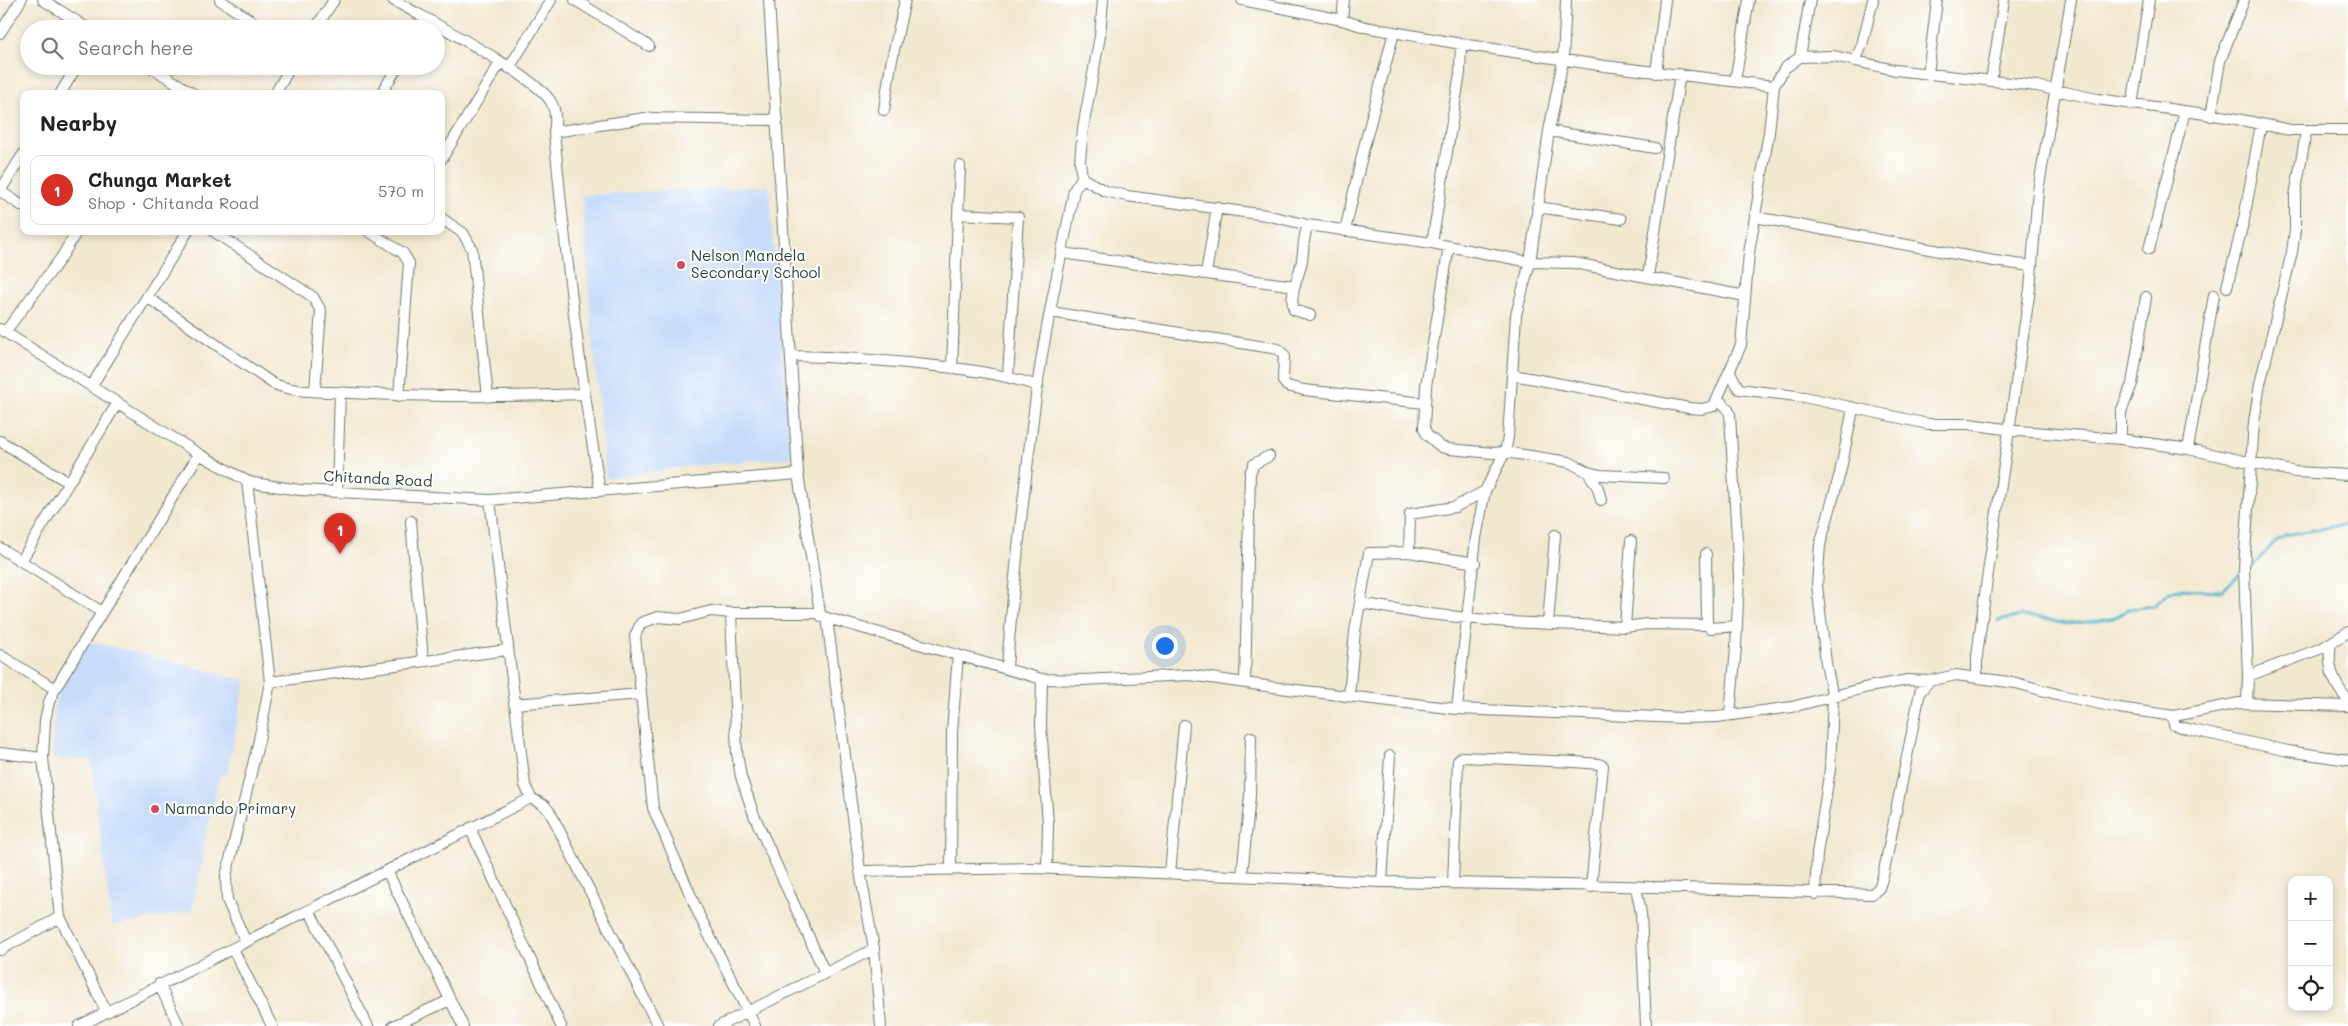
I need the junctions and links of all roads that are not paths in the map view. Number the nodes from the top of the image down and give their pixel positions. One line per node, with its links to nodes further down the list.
1 (21, 0): 30 (street)
2 (44, 0): 24 (street)
3 (220, 0): 25 (street)
4 (334, 0): 26 (street)
5 (393, 0): 27 (street)
6 (552, 0): 37 (street)
7 (575, 0): 33 (street)
8 (769, 0): 57 (street)
9 (905, 0): 54 (street)
10 (1103, 0): 67 (street)
11 (1242, 0): 23 (street)
12 (1344, 0): 28 (street)
13 (1566, 0): 36 (street)
14 (1665, 0): 38 (street)
15 (1749, 0): 45 (street)
16 (1810, 0): 34 (street)
17 (1873, 0): 35 (street)
18 (1937, 0): 40 (street)
19 (2004, 0): 46 (street)
20 (2071, 0): 48 (street)
21 (2150, 0): 53 (street)
22 (2244, 0): 56 (street)
23 (1286, 5): 28 (street)
24 (74, 20)
25 (250, 20)
26 (321, 20)
27 (420, 20)
28 (1342, 20): 29 (street)
29 (1394, 32): 32 (street); 77 (street)
30 (0, 33)
31 (445, 34): 37 (street)
32 (1461, 44): 36 (street); 82 (street)
33 (649, 46)
34 (1800, 57): 35 (street); 47 (street)
35 (1856, 59): 40 (street)
36 (1563, 60): 38 (street); 60 (street)
37 (505, 65): 61 (street); 64 (street)
38 (1656, 73): 39 (street)
39 (1680, 74): 45 (street); 89 (street)
40 (1928, 74): 46 (street)
41 (72, 75): 49 (street)
42 (163, 75): 50 (street)
43 (286, 75): 51 (street)
44 (393, 75): 52 (street)
45 (1735, 81): 47 (street)
46 (1991, 81): 48 (street)
47 (1774, 86): 73 (street)
48 (2054, 88): 53 (street); 87 (street)
49 (62, 90)
50 (188, 90)
51 (277, 90)
52 (383, 90)
53 (2132, 104): 55 (street)
54 (884, 110)
55 (2185, 111): 56 (street); 84 (street)
56 (2211, 116): 58 (street)
57 (778, 120): 61 (street); 99 (street)
58 (2261, 124): 62 (street); 91 (street)
59 (2348, 130): 62 (street)
60 (1549, 131): 63 (street); 71 (street)
61 (554, 132): 108 (street)
62 (2306, 132): 122 (street)
63 (1655, 148)
64 (445, 154)
65 (20, 159): 68 (street)
66 (960, 166): 72 (street)
67 (1082, 178): 70 (street); 85 (street)
68 (0, 191): 69 (street)
69 (20, 204)
70 (1217, 207): 76 (street); 88 (street)
71 (1537, 207): 74 (street); 86 (street)
72 (958, 214): 100 (street); 103 (street)
73 (1754, 217): 87 (street); 93 (street)
74 (1621, 219)
75 (445, 221): 110 (street)
76 (1308, 225): 77 (street); 90 (street)
77 (1345, 231): 82 (street)
78 (72, 235): 98 (street)
79 (186, 235): 94 (street)
80 (219, 235): 106 (street)
81 (374, 235): 109 (street)
82 (1432, 243): 83 (street)
83 (1449, 246): 86 (street); 113 (street)
84 (2149, 249)
85 (1062, 253): 88 (street); 96 (street)
86 (1530, 262): 89 (street); 102 (street)
87 (2031, 266): 115 (street)
88 (1206, 274): 90 (street)
89 (1648, 276): 93 (street)
90 (1295, 286): 97 (street)
91 (2227, 287)
92 (2214, 295): 118 (street)
93 (1745, 296): 101 (street)
94 (147, 297): 104 (street); 106 (street)
95 (2146, 297): 116 (street)
96 (1051, 312): 105 (street); 113 (street)
97 (1310, 315)
98 (3, 330): 104 (street, Chitanda Road)
99 (792, 356): 100 (street); 124 (street)
100 (952, 368): 103 (street)
101 (1730, 372): 111 (street); 114 (street)
102 (1513, 375): 111 (street); 119 (street)
103 (1008, 376): 105 (street)
104 (92, 385): 112 (street, Chitanda Road)
105 (1038, 386): 157 (street)
106 (315, 390): 107 (street)
107 (340, 392): 109 (street); 129 (street)
108 (584, 394): 110 (street); 130 (street)
109 (399, 396): 110 (street)
110 (488, 397)
111 (1719, 400): 149 (street)
112 (118, 402): 120 (street, Chitanda Road); 127 (street)
113 (1424, 403): 119 (street)
114 (1853, 409): 115 (street); 167 (street)
115 (2008, 429): 116 (street); 158 (street)
116 (2121, 440): 118 (street)
117 (0, 441): 127 (street)
118 (2188, 450): 122 (street)
119 (1505, 452): 123 (street); 131 (street)
120 (199, 454): 128 (street, Chitanda Road); 143 (street)
121 (1268, 456): 163 (street)
122 (2250, 462): 125 (street); 159 (street)
123 (1588, 472): 126 (street); 133 (street)
124 (798, 474): 130 (street, Chitanda Road); 145 (street)
125 (2348, 476)
126 (1664, 478)
127 (68, 482): 140 (street)
128 (246, 482): 129 (street, Chitanda Road); 162 (street)
129 (337, 491): 132 (street, Chitanda Road)
130 (600, 491): 132 (street, Chitanda Road)
131 (1485, 491): 138 (street); 141 (street)
132 (490, 500): 153 (street)
133 (1601, 500)
134 (411, 521): 156 (street)
135 (1555, 535): 147 (street)
136 (1631, 541): 150 (street)
137 (0, 548): 140 (street)
138 (1409, 552): 141 (street); 142 (street)
139 (1706, 554): 148 (street)
140 (21, 561): 143 (street)
141 (1475, 563): 146 (street)
142 (1360, 603): 146 (street); 166 (street)
143 (102, 612): 164 (street)
144 (731, 613): 145 (street); 165 (street); 200 (street)
145 (824, 616): 155 (street); 186 (street)
146 (1467, 618): 147 (street); 172 (street)
147 (1548, 624): 150 (street)
148 (1707, 625): 149 (street); 150 (street)
149 (1737, 626): 173 (street)
150 (1625, 627)
151 (2348, 632): 152 (street)
152 (2331, 644): 159 (street); 168 (street)
153 (507, 650): 156 (street); 170 (street)
154 (0, 655): 164 (street)
155 (958, 655): 157 (street); 183 (street)
156 (423, 662): 162 (street)
157 (1007, 667): 160 (street)
158 (1977, 676): 161 (street); 174 (street)
159 (2248, 676): 169 (street)
160 (1042, 679): 163 (street); 184 (street)
161 (1928, 681): 167 (street); 193 (street)
162 (270, 682): 196 (street)
163 (1245, 683): 166 (street)
164 (55, 689): 179 (street)
165 (641, 694): 170 (street); 204 (street)
166 (1348, 696): 172 (street)
167 (1833, 698): 173 (street); 193 (street)
168 (2348, 700)
169 (2247, 703): 171 (street); 174 (street)
170 (514, 704): 181 (street)
171 (2348, 706)
172 (1457, 709): 173 (street)
173 (1730, 714)
174 (2174, 716): 180 (street)
175 (1184, 725): 187 (street)
176 (1251, 737): 188 (street)
177 (0, 753): 179 (street)
178 (1390, 756): 189 (street)
179 (43, 758): 195 (street)
180 (2348, 760)
181 (531, 798): 182 (street); 212 (street)
182 (470, 828): 185 (street); 211 (street)
183 (951, 869): 184 (street); 186 (street)
184 (1047, 869): 187 (street)
185 (387, 871): 194 (street); 202 (street)
186 (860, 871): 198 (street)
187 (1170, 873): 188 (street)
188 (1242, 875): 189 (street)
189 (1382, 882): 190 (street)
190 (1453, 883): 191 (street); 191 (street)
191 (1591, 887): 192 (street)
192 (1636, 887): 193 (street); 216 (street)
193 (1815, 894)
194 (309, 910): 196 (street); 208 (street)
195 (60, 917): 199 (street); 203 (street)
196 (246, 942): 197 (street)
197 (232, 948): 201 (street); 207 (street)
198 (874, 948): 200 (street); 215 (street)
199 (0, 950)
200 (825, 973): 204 (street)
201 (159, 984): 203 (street); 206 (street)
202 (450, 1000): 209 (street); 210 (street)
203 (106, 1011): 205 (street)
204 (749, 1012): 213 (street); 214 (street)
205 (79, 1026)
206 (179, 1026)
207 (272, 1026)
208 (368, 1026)
209 (393, 1026)
210 (463, 1026)
211 (561, 1026)
212 (658, 1026)
213 (719, 1026)
214 (755, 1026)
215 (881, 1026)
216 (1646, 1026)

